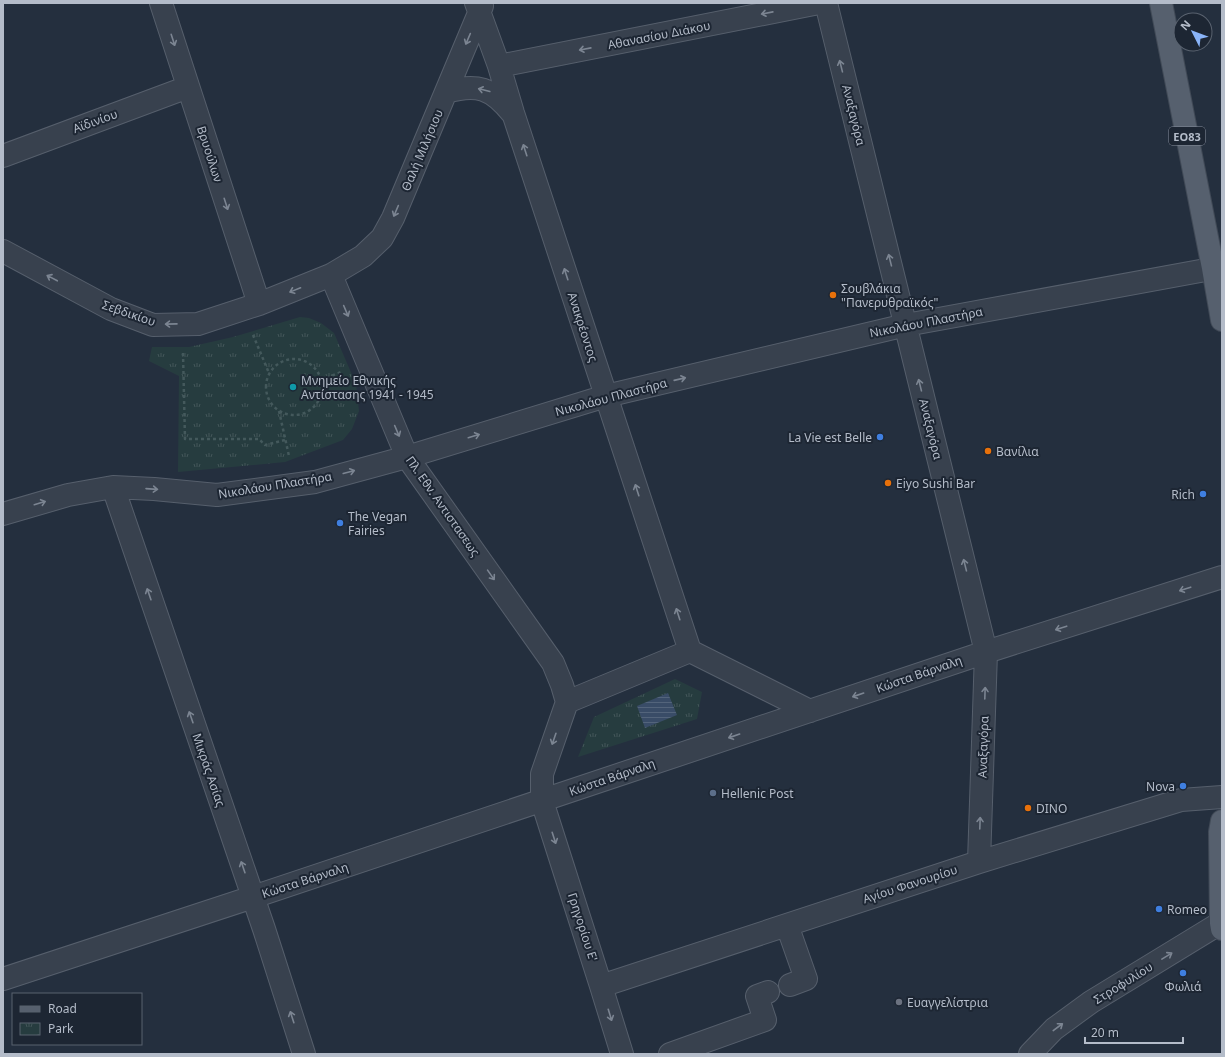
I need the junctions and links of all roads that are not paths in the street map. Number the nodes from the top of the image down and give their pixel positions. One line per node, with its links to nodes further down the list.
1 (161, 3): 7 (street, Βρυούλων, one-way to 7)
2 (819, 3): 6 (street, Αθανασίου Διάκου, one-way to 6)
3 (826, 3): 16 (street, Αναξαγόρα, one-way to 3)
4 (1161, 3): 12 (main road, ΕΟ83)
5 (480, 6): 6 (street, Ανακρέοντος); 8 (street, Θαλή Μιλήσιου, one-way to 8)
6 (499, 66): 9 (street, Ανακρέοντος)
7 (188, 87): 10 (street, Αϊδινίου); 14 (street, Βρυούλων, one-way to 14)
8 (446, 92): 9 (street, one-way to 8); 13 (street, Θαλή Μιλήσιου, one-way to 13)
9 (513, 114): 17 (street, Ανακρέοντος, one-way to 9)
10 (3, 156)
11 (3, 251): 14 (street, Σεβδικίου, one-way to 11)
12 (1218, 267): 15 (main road, ΕΟ83); 16 (street, Νικολάου Πλαστήρα)
13 (331, 276): 14 (street, Σεβδικίου, one-way to 14); 18 (street, Πλ. Εθν. Αντιστασεως, one-way to 18)
14 (251, 307)
15 (1222, 320)
16 (906, 325): 17 (street, Νικολάου Πλαστήρα, one-way to 16); 23 (street, Αναξαγόρα, one-way to 16)
17 (606, 396): 18 (street, Νικολάου Πλαστήρα, one-way to 17); 22 (street, Ανακρέοντος, one-way to 17)
18 (407, 457): 19 (street, Νικολάου Πλαστήρα, one-way to 18); 24 (street, Πλ. Εθν. Αντιστασεως, one-way to 24)
19 (113, 486): 20 (street, Νικολάου Πλαστήρα, one-way to 19); 30 (street, Μικράς Ασίας, one-way to 19)
20 (3, 514)
21 (1222, 577): 23 (street, Κώστα Βάρναλη, one-way to 23)
22 (690, 651): 24 (street); 25 (street)
23 (986, 652): 25 (street, Κώστα Βάρναλη, one-way to 25); 29 (street, Αναξαγόρα, one-way to 23)
24 (567, 702): 27 (street, Γρηγορίου Ε', one-way to 27)
25 (810, 711): 27 (street, Κώστα Βάρναλη, one-way to 27)
26 (1222, 797): 29 (street, Αγίου Φανουρίου)
27 (542, 801): 30 (street, Κώστα Βάρναλη); 35 (street, Γρηγορίου Ε', one-way to 35)
28 (1222, 820): 31 (main road)
29 (979, 862): 32 (street, Αγίου Φανουρίου)
30 (253, 897): 33 (street, Κώστα Βάρναλη); 38 (street, Μικράς Ασίας, one-way to 30)
31 (1222, 924): 41 (street, Στροφυλίου, one-way to 31)
32 (787, 925): 34 (street); 35 (street, Αγίου Φανουρίου)
33 (3, 979)
34 (790, 985)
35 (601, 986): 39 (street, Γρηγορίου Ε', one-way to 39)
36 (768, 992): 37 (street)
37 (704, 1048): 40 (street)
38 (304, 1054)
39 (622, 1054)
40 (670, 1054)
41 (1030, 1054)

